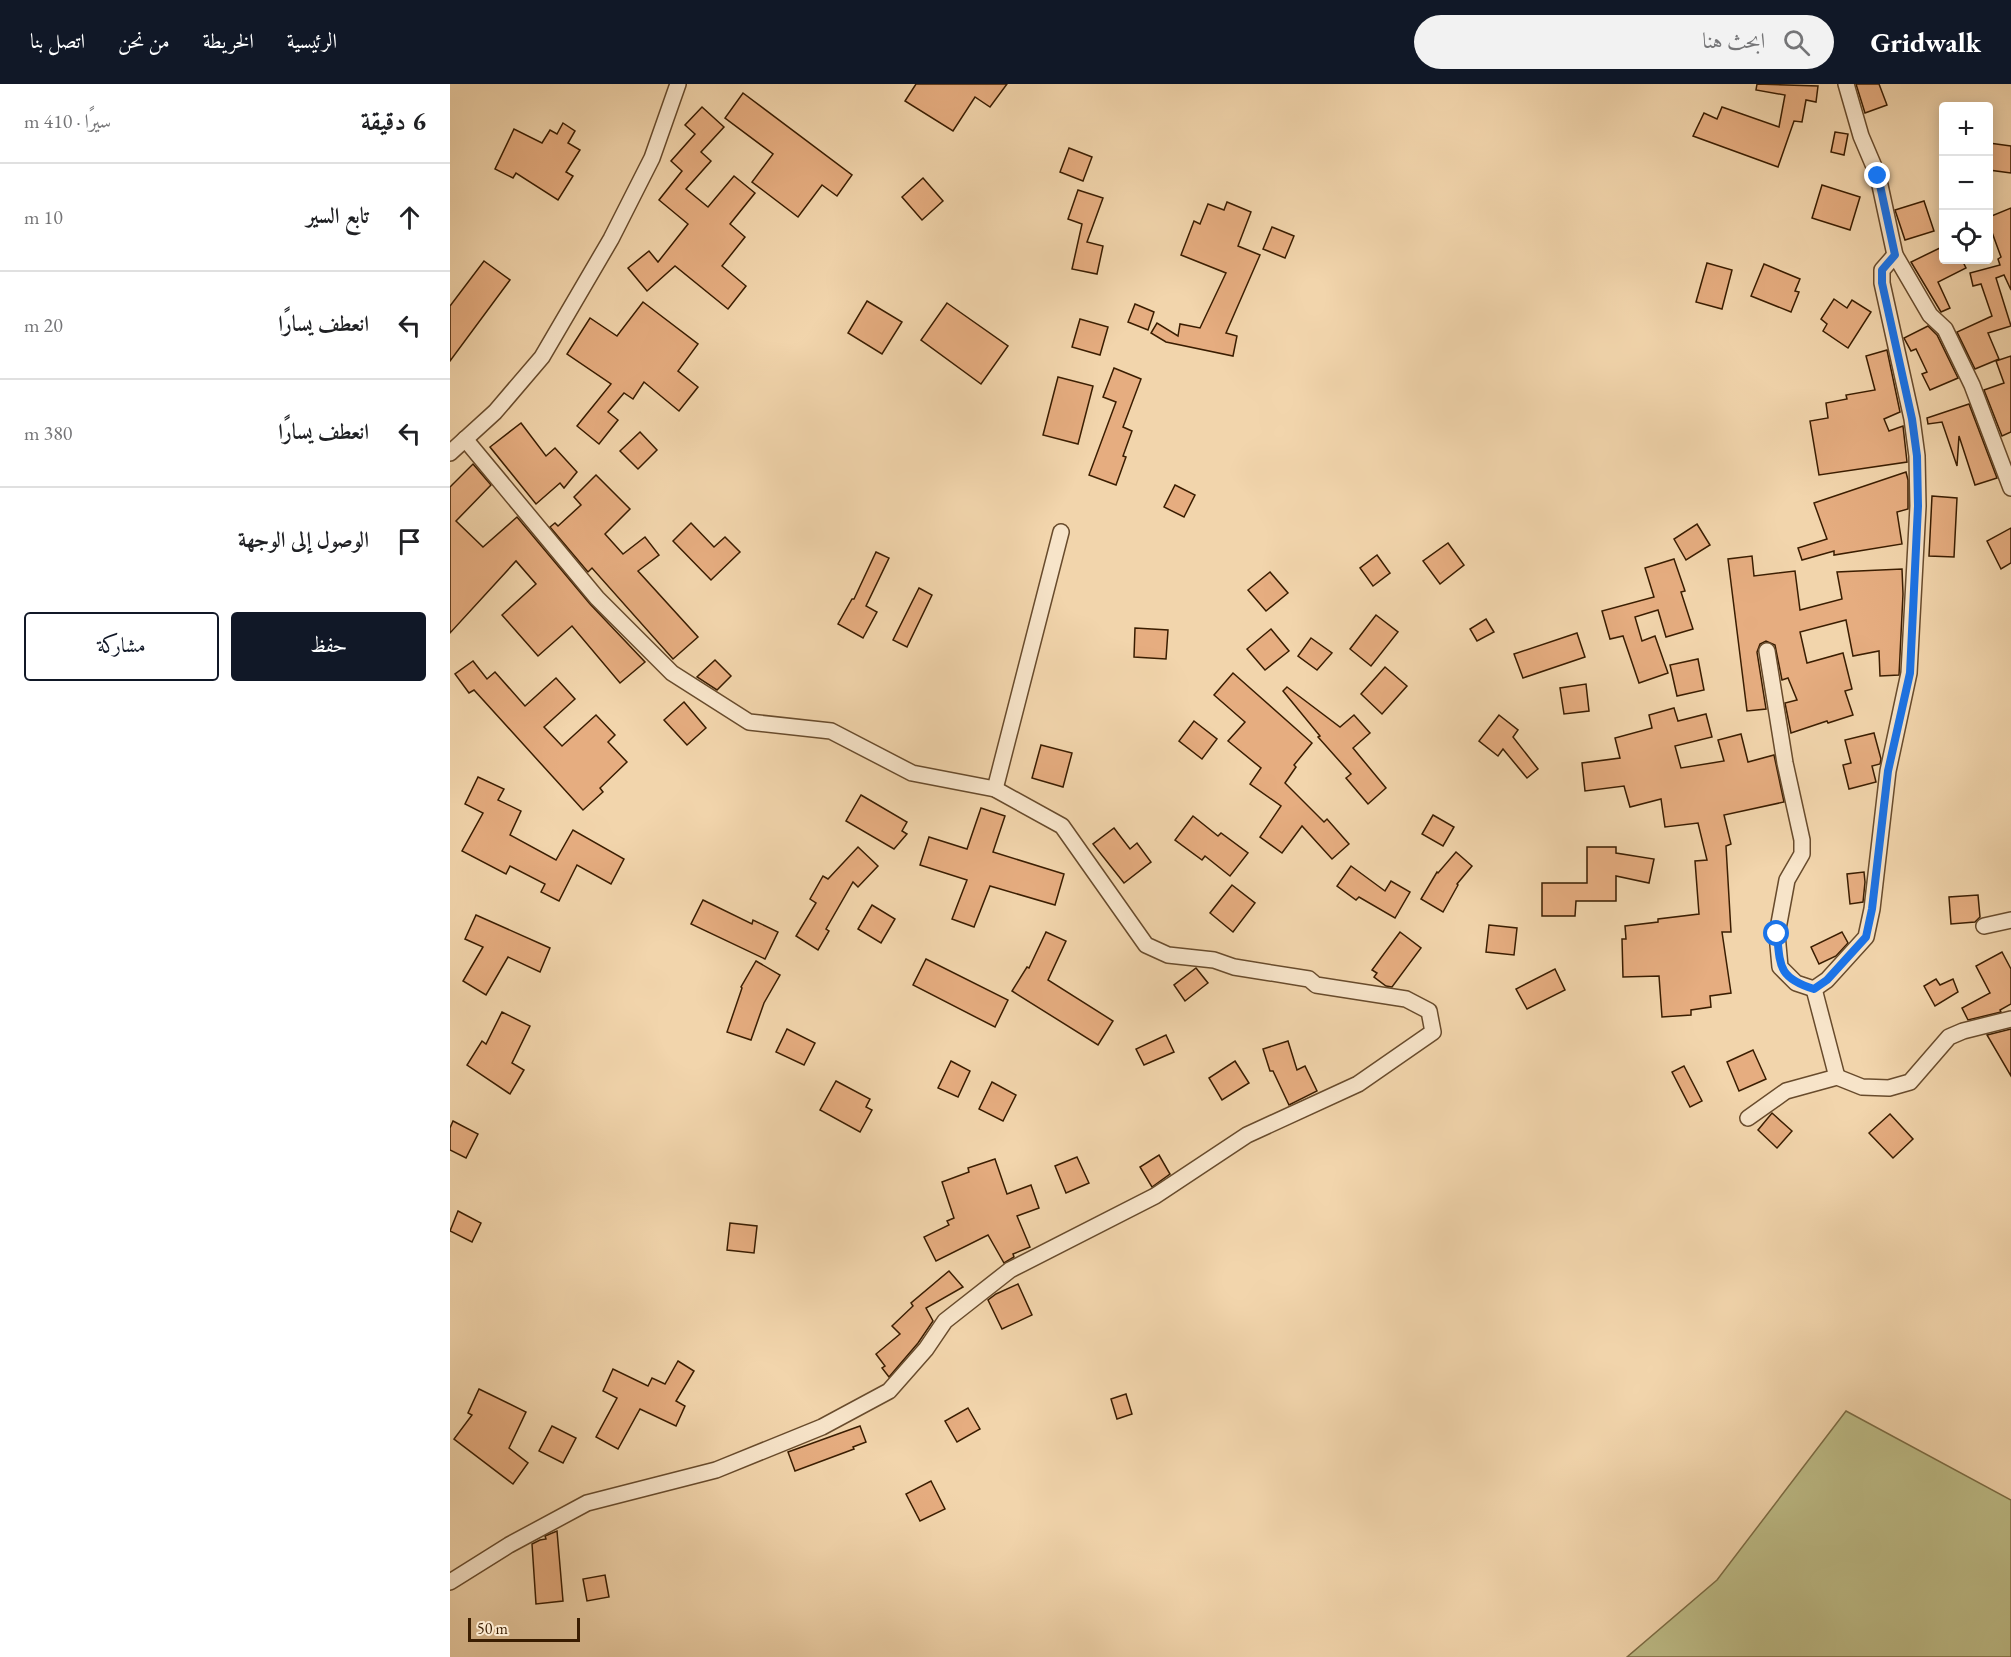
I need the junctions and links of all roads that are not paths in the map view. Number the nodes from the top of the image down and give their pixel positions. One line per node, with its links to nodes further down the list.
1 (678, 84): 4 (street)
2 (1846, 84): 3 (street)
3 (1895, 255): 6 (street); 12 (street)
4 (465, 440): 5 (street); 9 (street)
5 (450, 453)
6 (2011, 488)
7 (1062, 532): 9 (street)
8 (1767, 651): 12 (street)
9 (994, 789): 16 (street)
10 (2011, 920): 11 (street)
11 (1984, 926)
12 (1814, 989): 14 (street)
13 (2011, 1019): 14 (street)
14 (1837, 1077): 15 (street)
15 (1748, 1118)
16 (450, 1581)

